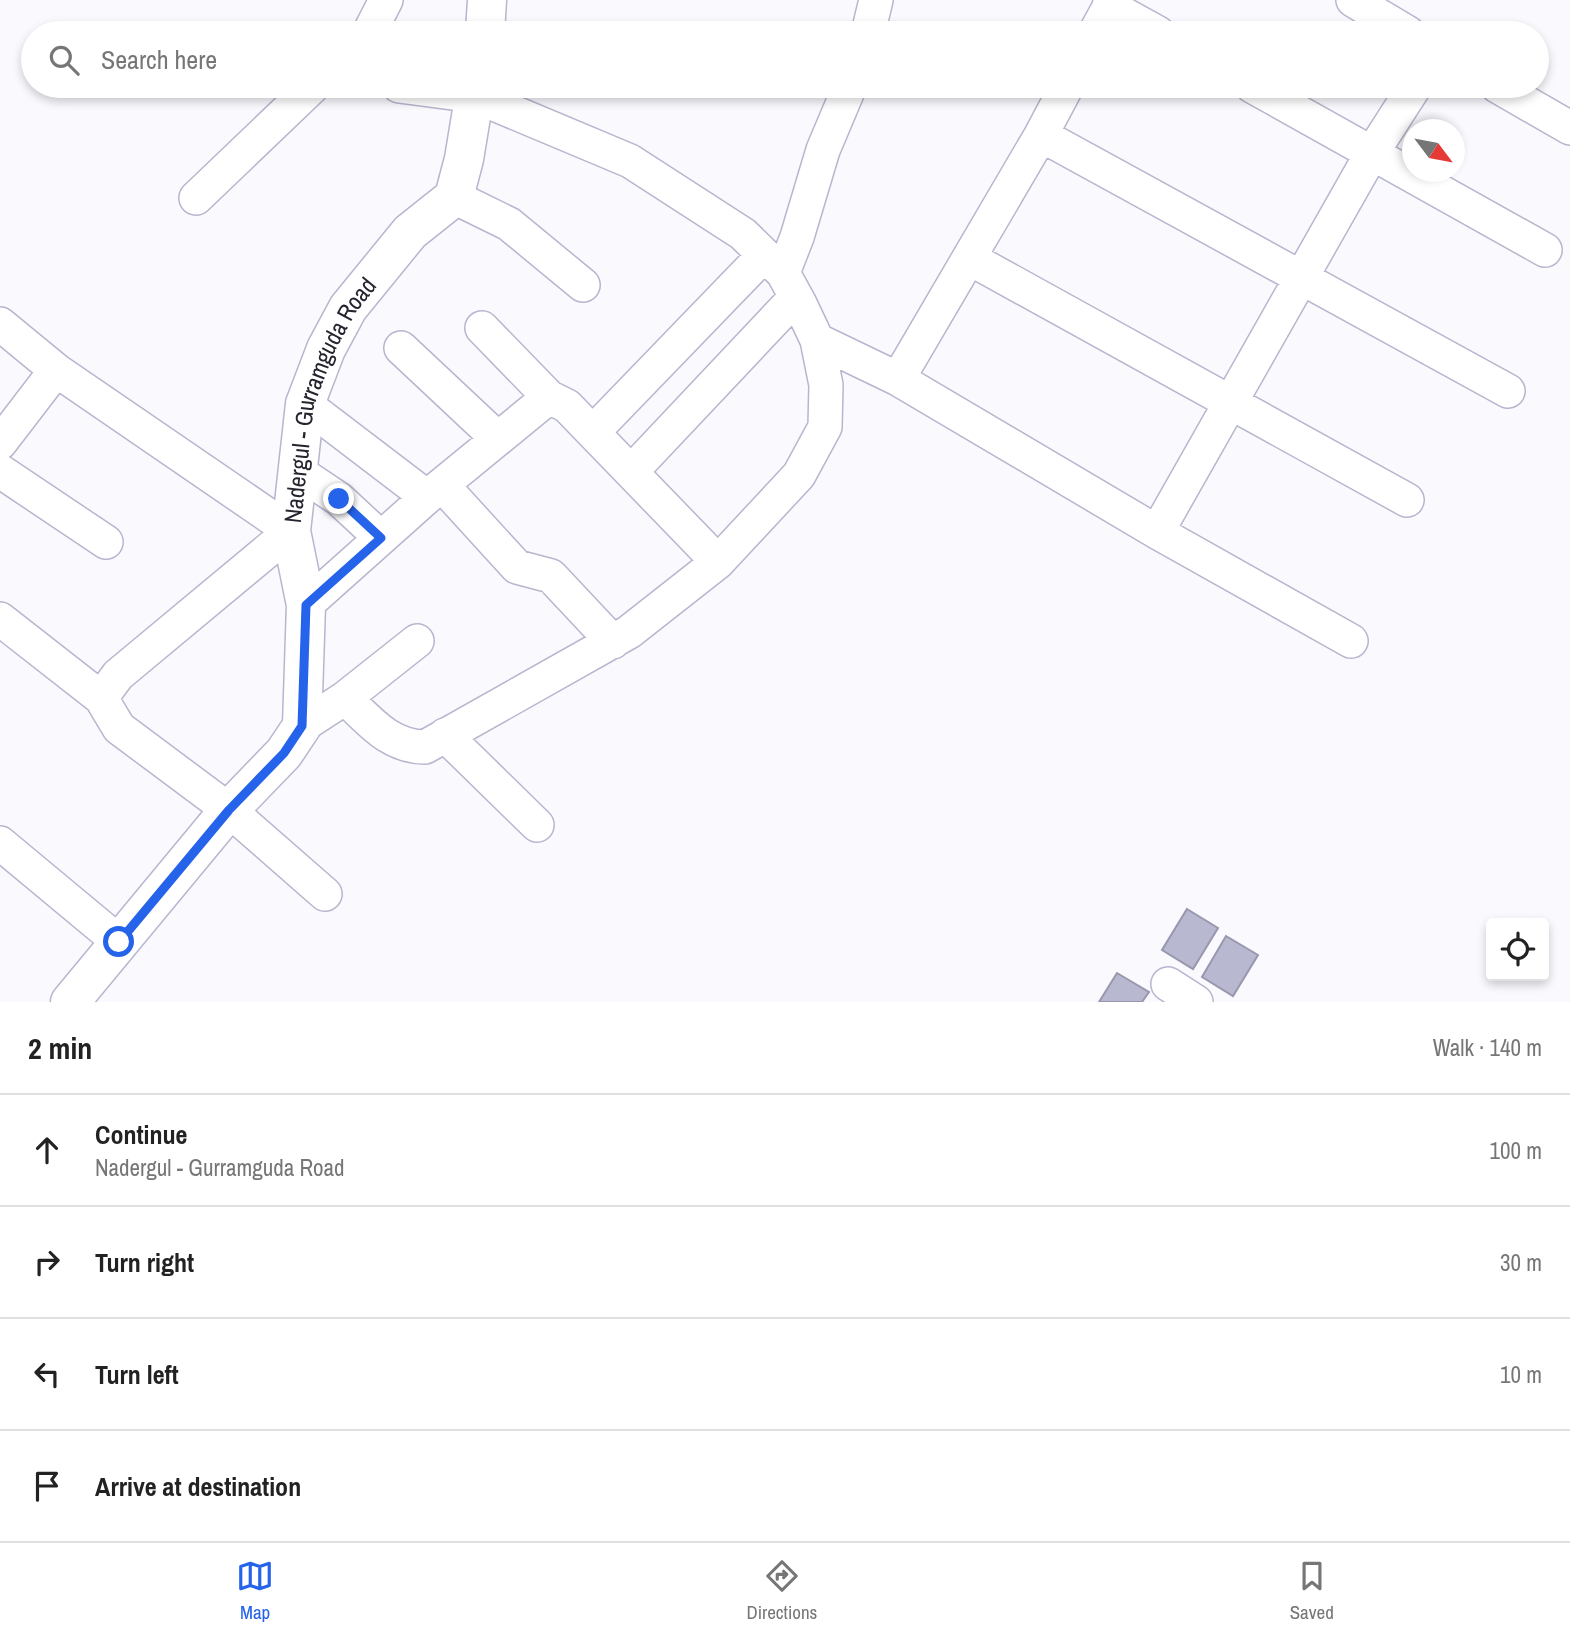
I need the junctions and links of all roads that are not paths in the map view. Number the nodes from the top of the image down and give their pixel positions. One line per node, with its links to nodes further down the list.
1 (386, 0): 6 (street)
2 (487, 0): 7 (main road)
3 (876, 0): 8 (street)
4 (1353, 0): 10 (street)
5 (1106, 13): 9 (street)
6 (375, 21)
7 (486, 21)
8 (871, 21)
9 (1127, 21)
10 (1388, 21)
11 (300, 98): 23 (street)
12 (475, 98): 22 (main road)
13 (491, 98): 26 (street)
14 (845, 98): 26 (street)
15 (1061, 98): 20 (street)
16 (1273, 98): 21 (street)
17 (1407, 98): 21 (street)
18 (1518, 98): 19 (street)
19 (1570, 128)
20 (1041, 135): 25 (street); 27 (street)
21 (1372, 153): 24 (street); 27 (street)
22 (454, 197): 28 (street); 37 (main road, Nadergul - Gurramguda Road)
23 (196, 198)
24 (1545, 250)
25 (969, 258): 34 (street); 38 (street)
26 (781, 275): 31 (street); 39 (street); 44 (street)
27 (1301, 280): 35 (street); 38 (street)
28 (583, 285)
29 (0, 324): 33 (street)
30 (482, 328): 36 (street)
31 (817, 340): 34 (street); 51 (street)
32 (401, 348): 40 (street)
33 (56, 370): 41 (street); 47 (street)
34 (898, 379): 48 (street)
35 (1508, 391)
36 (549, 397): 39 (street); 40 (street)
37 (305, 404): 43 (main road, Nadergul - Gurramguda Road); 45 (street)
38 (1230, 405): 46 (street); 48 (street)
39 (593, 432): 44 (street)
40 (498, 439): 45 (street)
41 (0, 443)
42 (0, 471): 50 (street)
43 (297, 471): 47 (main road, Nadergul - Gurramguda Road); 49 (street)
44 (631, 472): 51 (street)
45 (435, 491): 49 (street); 56 (street)
46 (1407, 500)
47 (291, 531): 52 (main road, Nadergul - Gurramguda Road); 57 (street)
48 (1157, 532): 55 (street)
49 (381, 538): 52 (street)
50 (106, 542)
51 (718, 562): 56 (street)
52 (306, 605): 59 (main road, Nadergul - Gurramguda Road)
53 (0, 619): 57 (street)
54 (417, 640): 58 (street)
55 (1351, 641)
56 (613, 642): 60 (street)
57 (101, 698): 61 (street)
58 (345, 698): 59 (street); 60 (street)
59 (302, 726): 61 (main road)
60 (445, 735): 62 (street)
61 (229, 810): 64 (street); 65 (main road)
62 (537, 825)
63 (0, 843): 65 (street)
64 (325, 894)
65 (119, 942): 67 (main road)
66 (1168, 984): 68 (street)
67 (70, 1002)
68 (1196, 1002)

